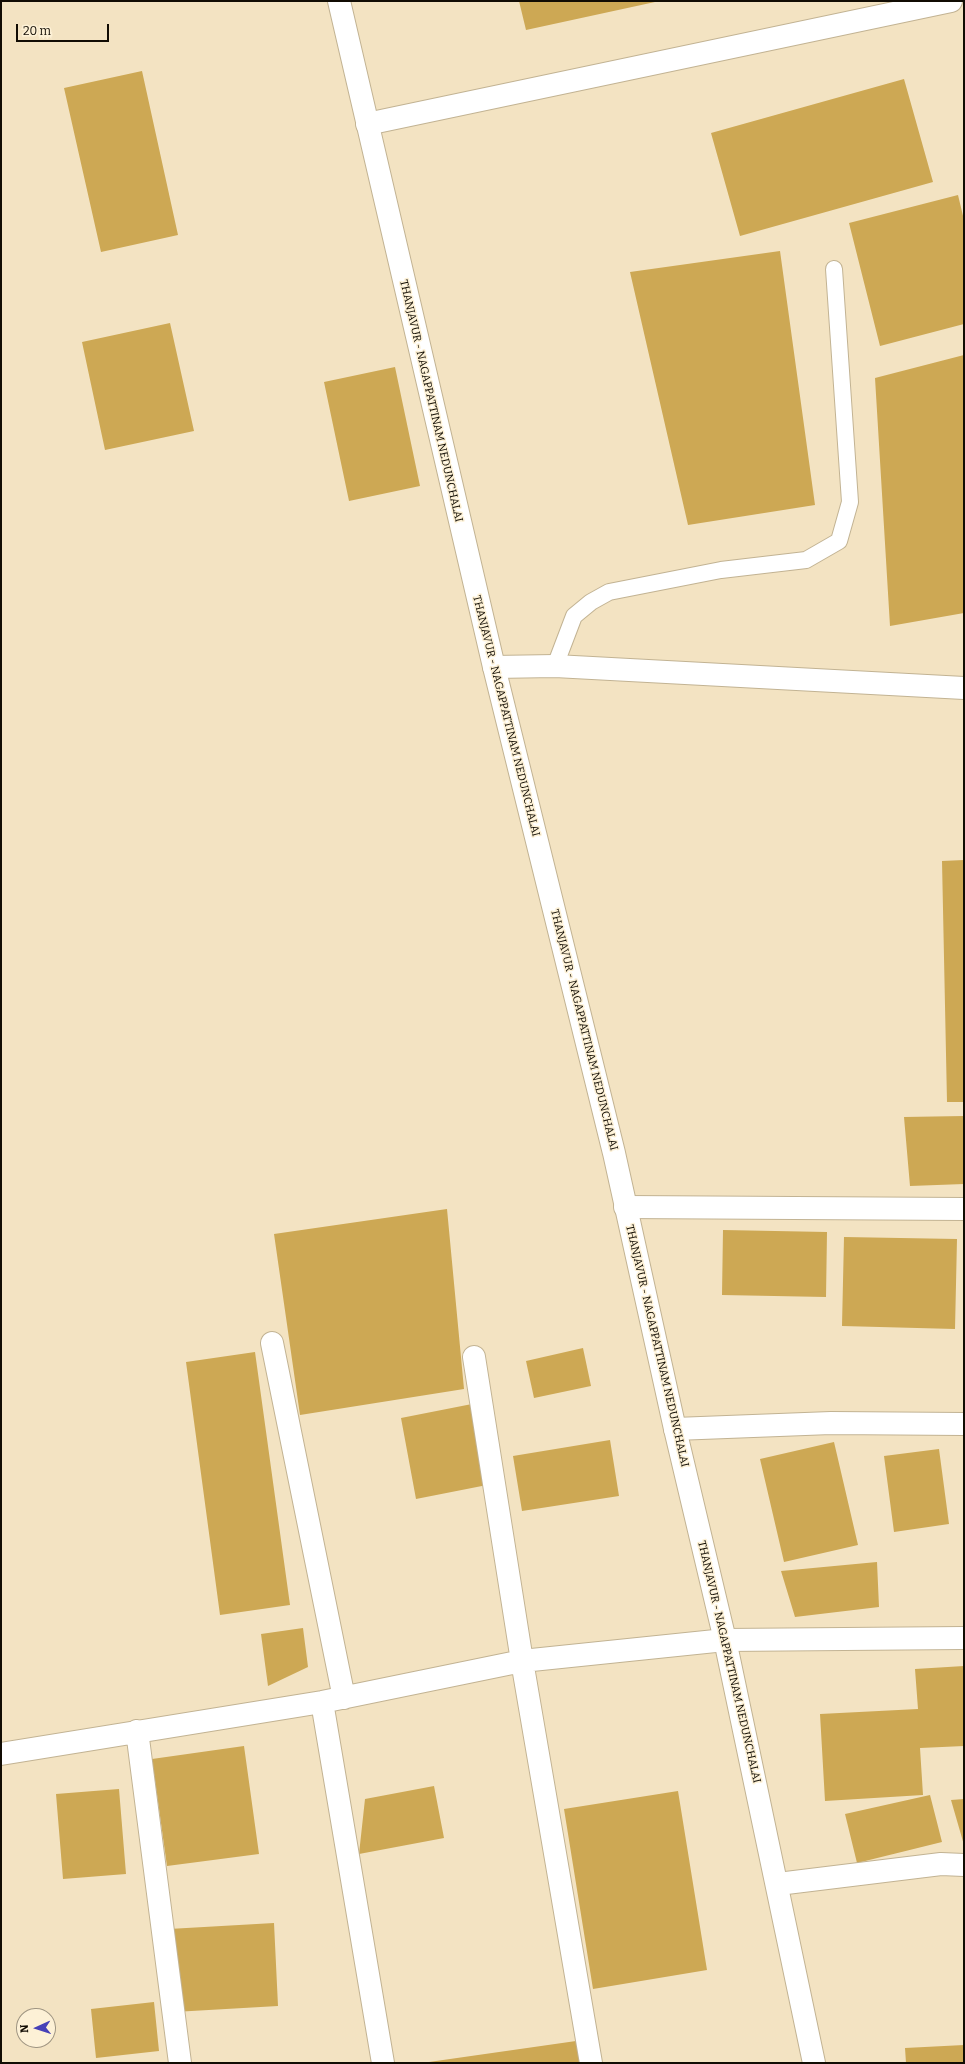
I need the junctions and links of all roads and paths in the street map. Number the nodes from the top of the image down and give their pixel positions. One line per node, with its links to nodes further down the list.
1 (339, 1): 3 (main road, THANJAVUR - NAGAPPATTINAM NEDUNCHALAI)
2 (951, 1): 3 (main road)
3 (367, 124): 6 (main road, THANJAVUR - NAGAPPATTINAM NEDUNCHALAI)
4 (834, 268): 5 (lane)
5 (556, 666): 6 (main road); 7 (main road)
6 (494, 667): 8 (main road, THANJAVUR - NAGAPPATTINAM NEDUNCHALAI)
7 (964, 688)
8 (625, 1207): 9 (main road); 13 (main road, THANJAVUR - NAGAPPATTINAM NEDUNCHALAI)
9 (964, 1209)
10 (272, 1343): 17 (main road)
11 (474, 1357): 16 (main road)
12 (964, 1424): 13 (main road)
13 (675, 1429): 15 (main road, THANJAVUR - NAGAPPATTINAM NEDUNCHALAI)
14 (964, 1638): 15 (main road)
15 (726, 1640): 16 (main road); 22 (main road, THANJAVUR - NAGAPPATTINAM NEDUNCHALAI)
16 (522, 1661): 17 (main road); 25 (main road)
17 (344, 1698): 18 (main road)
18 (322, 1702): 19 (main road); 24 (main road)
19 (137, 1731): 20 (main road); 23 (main road)
20 (1, 1754)
21 (964, 1865): 22 (main road)
22 (778, 1884): 26 (main road, THANJAVUR - NAGAPPATTINAM NEDUNCHALAI)
23 (180, 2063)
24 (383, 2063)
25 (591, 2063)
26 (814, 2063)

